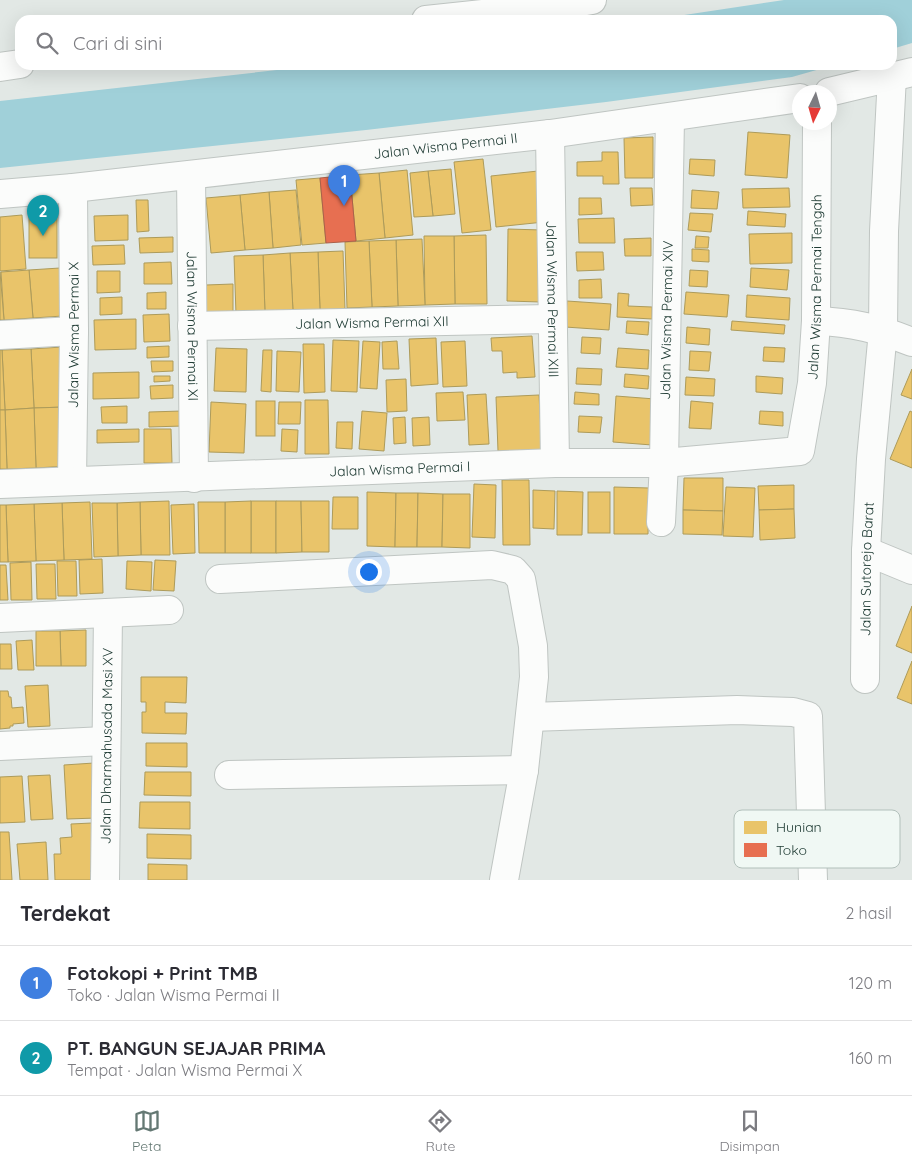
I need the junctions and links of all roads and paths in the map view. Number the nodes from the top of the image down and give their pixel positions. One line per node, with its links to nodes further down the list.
1 (592, 0): 2 (street)
2 (473, 15)
3 (15, 64): 4 (street)
4 (0, 66)
5 (902, 74): 6 (street); 17 (street, Jalan Sutorejo Barat)
6 (837, 90)
7 (792, 99): 8 (street, Jalan Wisma Permai II)
8 (670, 118): 10 (street, Jalan Wisma Permai II); 23 (street, Jalan Wisma Permai XIV)
9 (817, 130): 15 (street, Jalan Wisma Permai Tengah)
10 (550, 134): 11 (street, Jalan Wisma Permai II); 14 (street, Jalan Wisma Permai XIII)
11 (191, 175): 12 (street, Jalan Wisma Permai II); 16 (street, Jalan Wisma Permai XI)
12 (73, 188): 13 (street, Jalan Wisma Permai II); 18 (street, Jalan Wisma Permai X)
13 (0, 194)
14 (552, 319): 16 (street, Jalan Wisma Permai XII); 22 (street, Jalan Wisma Permai XIII)
15 (825, 321): 17 (street); 21 (street, Jalan Wisma Permai Tengah)
16 (192, 326): 24 (street, Jalan Wisma Permai XI)
17 (872, 328): 20 (street); 28 (street, Jalan Sutorejo Barat)
18 (74, 331): 19 (street); 25 (street, Jalan Wisma Permai X)
19 (0, 335)
20 (912, 342)
21 (800, 451): 23 (street, Jalan Wisma Permai I)
22 (554, 463): 23 (street, Jalan Wisma Permai I); 24 (street, Jalan Wisma Permai I)
23 (664, 463): 27 (street, Jalan Wisma Permai XIV)
24 (194, 478): 25 (street, Jalan Wisma Permai I)
25 (72, 481): 26 (street, Jalan Wisma Permai I)
26 (0, 484)
27 (661, 522)
28 (866, 551): 29 (street); 34 (street, Jalan Sutorejo Barat)
29 (912, 570)
30 (220, 579): 35 (street)
31 (169, 610): 32 (street)
32 (108, 613): 33 (street); 36 (street, Jalan Dharmahusada Masi XV)
33 (0, 618)
34 (865, 679)
35 (530, 717): 38 (street); 40 (street)
36 (105, 741): 37 (street); 41 (street, Jalan Dharmahusada Masi XV)
37 (0, 746)
38 (524, 770): 39 (street); 42 (street)
39 (229, 775)
40 (811, 810)
41 (105, 880)
42 (504, 880)

